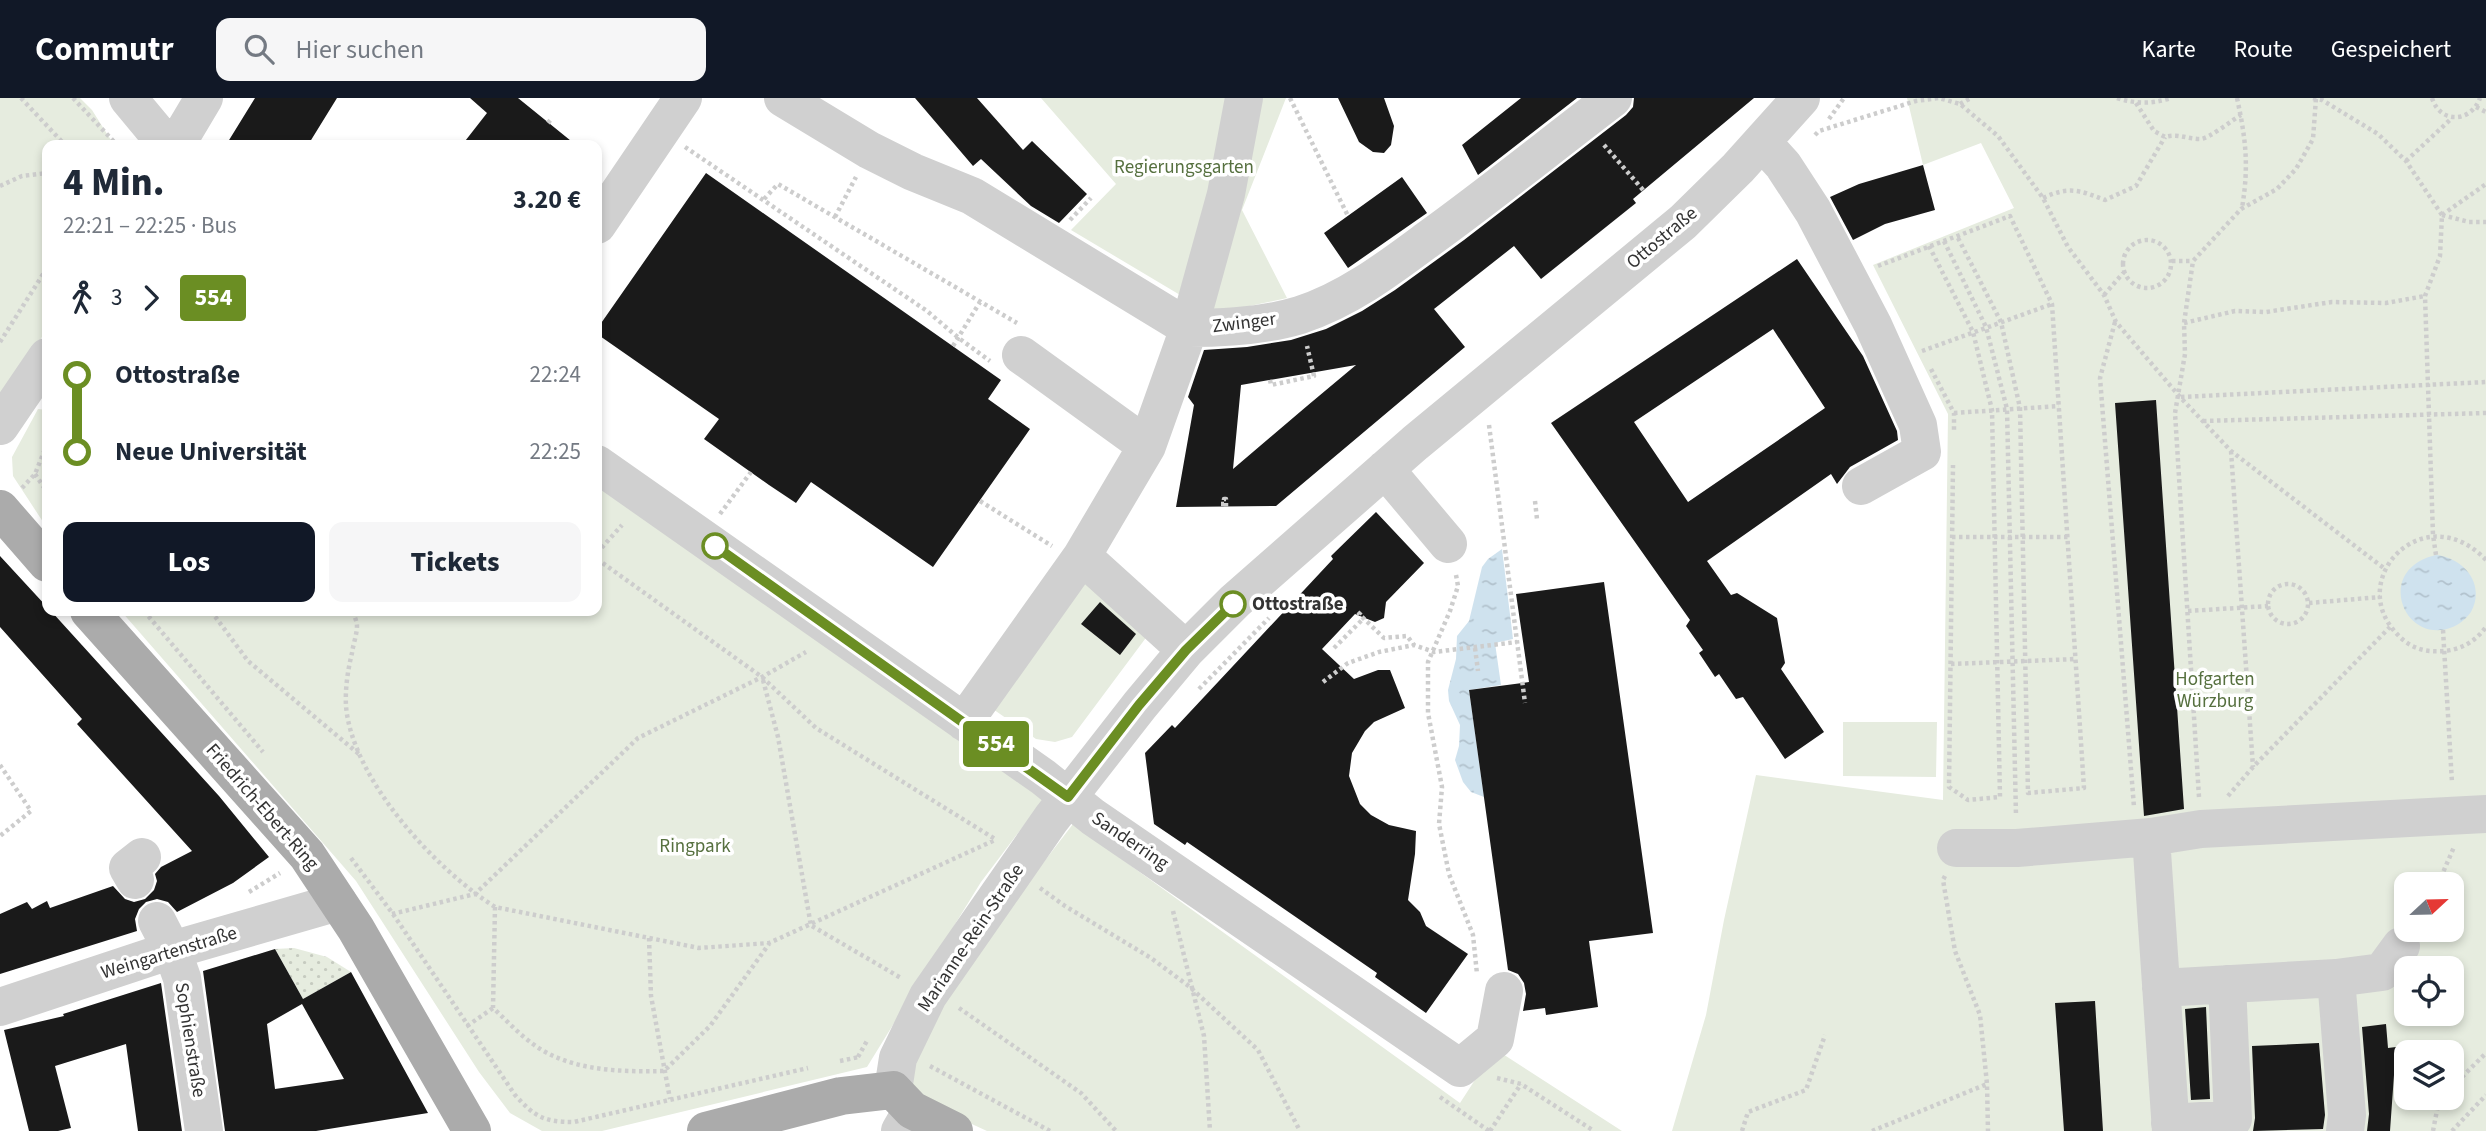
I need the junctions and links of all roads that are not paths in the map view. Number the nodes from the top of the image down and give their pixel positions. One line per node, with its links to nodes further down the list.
1 (128, 98): 8 (street)
2 (204, 98): 9 (street)
3 (682, 98): 11 (street)
4 (782, 98): 12 (street, Zwinger)
5 (1244, 98): 12 (street)
6 (1613, 98): 12 (street, Zwinger)
7 (1803, 115): 10 (street, Ottostraße)
8 (163, 140)
9 (179, 140)
10 (1762, 142): 18 (street, Ottostraße); 19 (street)
11 (602, 218)
12 (1189, 328): 16 (street)
13 (1023, 341): 16 (street)
14 (42, 363): 15 (street)
15 (0, 426)
16 (1147, 446): 22 (street)
17 (602, 468): 26 (street, Sanderring)
18 (1385, 469): 21 (street); 25 (street, Ottostraße)
19 (1861, 486)
20 (0, 509): 23 (main road)
21 (1448, 544)
22 (1082, 556): 25 (street); 26 (street)
23 (42, 557)
24 (93, 616): 31 (main road, Friedrich-Ebert-Ring)
25 (1186, 650): 27 (street, Ottostraße)
26 (964, 722): 27 (street, Sanderring)
27 (1068, 797): 36 (street, Sanderring); 39 (street, Marianne-Rein-Straße)
28 (2470, 815): 29 (street)
29 (2148, 837): 30 (street); 37 (street)
30 (1956, 848)
31 (347, 915): 32 (street, Weingartenstraße); 43 (main road, Friedrich-Ebert-Ring)
32 (165, 935): 38 (street, Weingartenstraße); 42 (street, Sophienstraße)
33 (2401, 946): 34 (street)
34 (2336, 978): 35 (street); 46 (street)
35 (2227, 984): 37 (street); 40 (street)
36 (1491, 988)
37 (2161, 988): 41 (street)
38 (0, 1007)
39 (901, 1110): 44 (main road); 45 (main road)
40 (2233, 1125): 41 (street)
41 (2171, 1127)
42 (204, 1131)
43 (471, 1131)
44 (706, 1131)
45 (954, 1131)
46 (2345, 1131)

